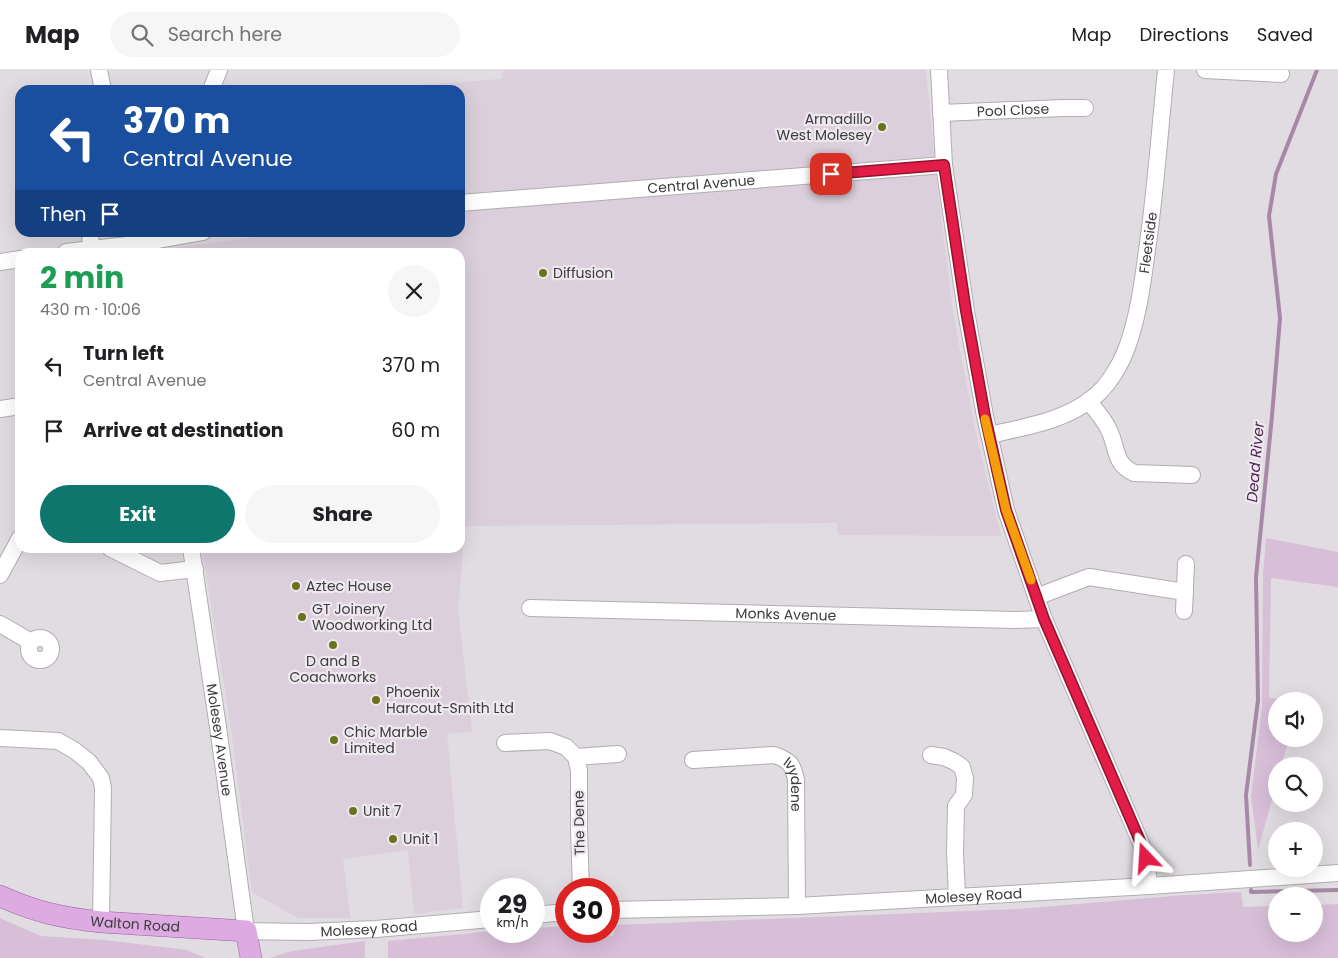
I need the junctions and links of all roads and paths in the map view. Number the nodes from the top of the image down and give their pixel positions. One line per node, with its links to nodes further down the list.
1 (100, 70): 7 (street)
2 (219, 70): 8 (street)
3 (939, 70): 10 (street)
4 (1166, 70): 17 (street, Fleetside)
5 (1205, 70): 6 (street)
6 (1280, 74)
7 (102, 85)
8 (213, 85)
9 (1085, 108): 10 (street, Pool Close)
10 (941, 113): 11 (street)
11 (944, 165): 12 (street, Central Avenue); 20 (street)
12 (465, 203)
13 (161, 237): 14 (street)
14 (137, 248)
15 (15, 260): 16 (street)
16 (0, 262)
17 (1088, 401): 20 (street, Fleetside); 21 (street)
18 (15, 407): 19 (street)
19 (0, 409)
20 (988, 435): 29 (street)
21 (1192, 475)
22 (15, 547): 27 (street)
23 (120, 553): 26 (street)
24 (194, 553): 26 (street, Molesey Avenue)
25 (1186, 564): 28 (street)
26 (195, 569): 50 (street, Molesey Avenue)
27 (0, 575)
28 (1185, 592): 29 (street); 31 (street)
29 (1036, 597): 32 (street)
30 (530, 608): 32 (street, Monks Avenue)
31 (1184, 611)
32 (1044, 619): 43 (street)
33 (0, 624): 34 (street)
34 (31, 642)
35 (0, 738): 49 (street)
36 (505, 743): 39 (street)
37 (618, 754): 39 (street)
38 (931, 755): 45 (street)
39 (576, 757): 42 (street, The Dene)
40 (693, 760): 46 (street, Ivydene)
41 (1338, 873): 43 (street, Molesey Road)
42 (581, 878)
43 (1149, 886): 45 (street, Molesey Road)
44 (0, 896): 49 (main road, Walton Road)
45 (957, 896): 46 (street, Molesey Road)
46 (797, 906): 47 (street, Molesey Road)
47 (620, 910)
48 (480, 920): 50 (street, Molesey Road)
49 (101, 922): 50 (main road, Walton Road)
50 (246, 931): 51 (main road)
51 (251, 958)

